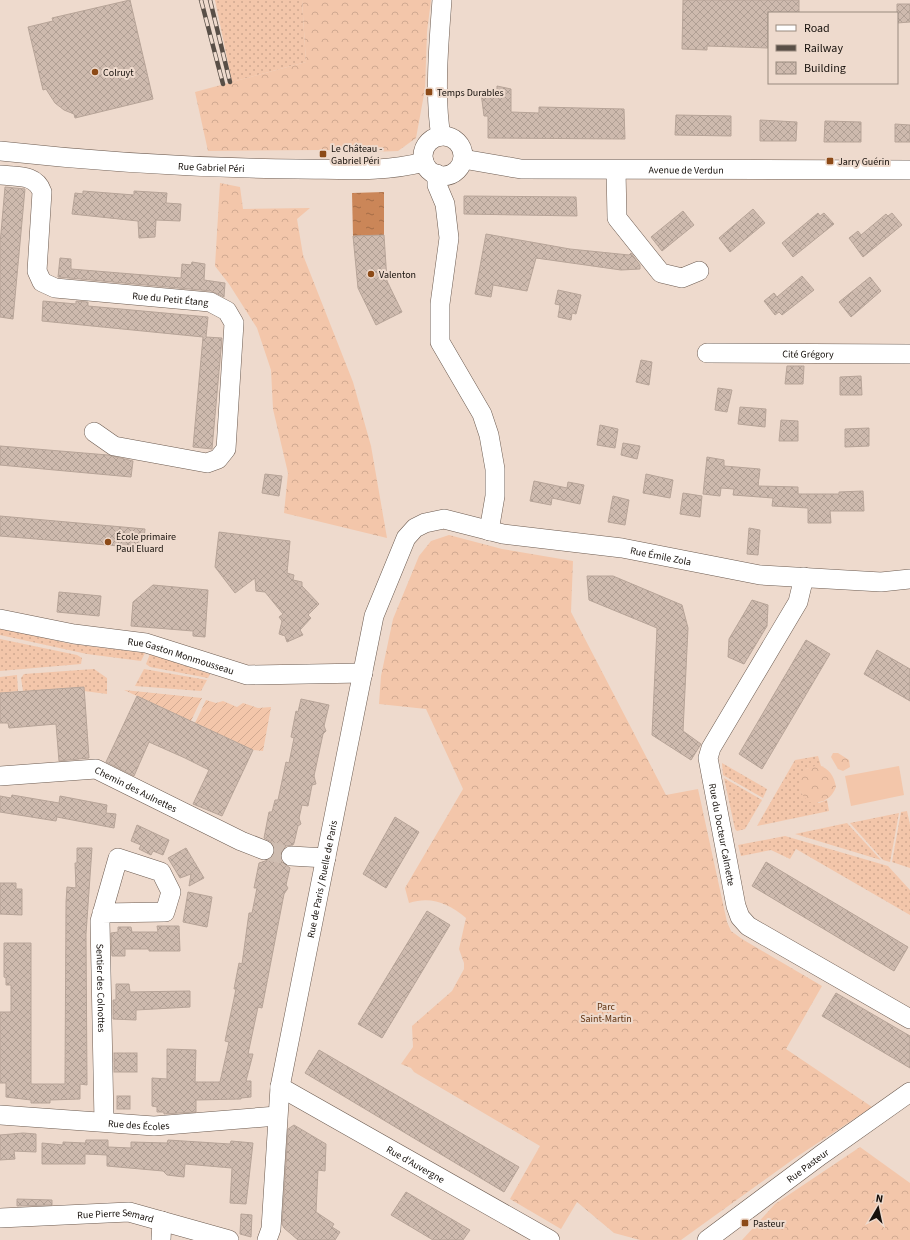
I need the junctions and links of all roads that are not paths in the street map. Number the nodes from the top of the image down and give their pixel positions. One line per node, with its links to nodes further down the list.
1 (442, 0): 2 (street)
2 (441, 136): 4 (street); 5 (street)
3 (0, 151): 5 (street, Rue Gabriel Péri)
4 (463, 159): 5 (street); 6 (street, Avenue de Verdun)
5 (430, 168): 14 (street)
6 (616, 170): 7 (street, Avenue de Verdun); 9 (street)
7 (910, 170)
8 (0, 175): 12 (street, Rue du Petit Étang)
9 (699, 271)
10 (707, 353): 11 (street, Cité Grégory)
11 (910, 354)
12 (94, 432)
13 (415, 528): 14 (street, Rue Émile Zola); 18 (street, Rue de Paris / Ruelle de Paris)
14 (489, 530): 15 (street, Rue Émile Zola)
15 (804, 577): 16 (street, Rue Émile Zola); 24 (street, Rue du Docteur Calmette)
16 (910, 579)
17 (0, 619): 18 (street, Rue Gaston Monmousseau)
18 (363, 673): 22 (street, Rue de Paris / Ruelle de Paris)
19 (0, 776): 20 (street, Chemin des Aulnettes)
20 (264, 850)
21 (291, 856): 22 (street)
22 (326, 858): 25 (street, Rue de Paris / Ruelle de Paris)
23 (102, 913): 23 (street, Sentier des Colnottes); 29 (street, Sentier des Colnottes)
24 (910, 1019)
25 (280, 1087): 28 (street, Rue de Paris / Ruelle de Paris); 35 (street, Rue d'Auvergne)
26 (910, 1092): 36 (street, Rue Pasteur)
27 (0, 1115): 29 (street, Rue des Écoles)
28 (277, 1116): 29 (street, Rue des Écoles); 32 (street, Rue de Paris / Ruelle de Paris)
29 (104, 1121)
30 (0, 1218): 31 (street, Rue Pierre Semard)
31 (162, 1220): 33 (street); 34 (street, Rue Pierre Semard)
32 (272, 1236)
33 (161, 1240)
34 (229, 1240)
35 (550, 1240)
36 (707, 1240)

